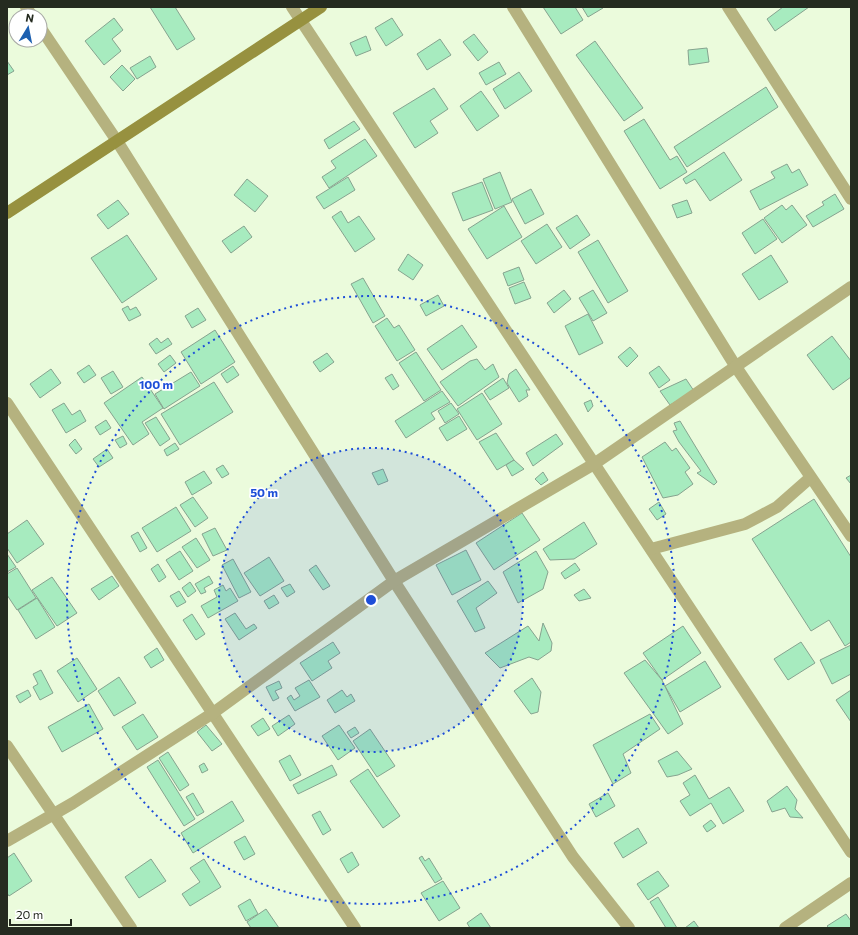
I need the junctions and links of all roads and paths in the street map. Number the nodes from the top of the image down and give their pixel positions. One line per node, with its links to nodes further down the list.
1 (292, 7): 5 (street)
2 (321, 7): 5 (street)
3 (513, 7): 11 (street)
4 (728, 7): 8 (street)
5 (300, 21): 7 (street); 13 (street)
6 (48, 39): 7 (street)
7 (117, 141): 9 (street); 17 (street)
8 (851, 199)
9 (7, 213)
10 (851, 286): 11 (street)
11 (736, 367): 13 (street); 14 (street)
12 (7, 403): 18 (street)
13 (594, 464): 16 (street); 17 (street)
14 (810, 478): 15 (street); 16 (street)
15 (851, 536)
16 (651, 549): 22 (street)
17 (394, 581): 18 (street); 26 (street)
18 (213, 713): 20 (street); 25 (street)
19 (7, 746): 20 (street)
20 (53, 815): 21 (street); 24 (street)
21 (7, 841)
22 (851, 852)
23 (851, 883): 27 (street)
24 (130, 928)
25 (355, 928)
26 (629, 928)
27 (785, 928)

